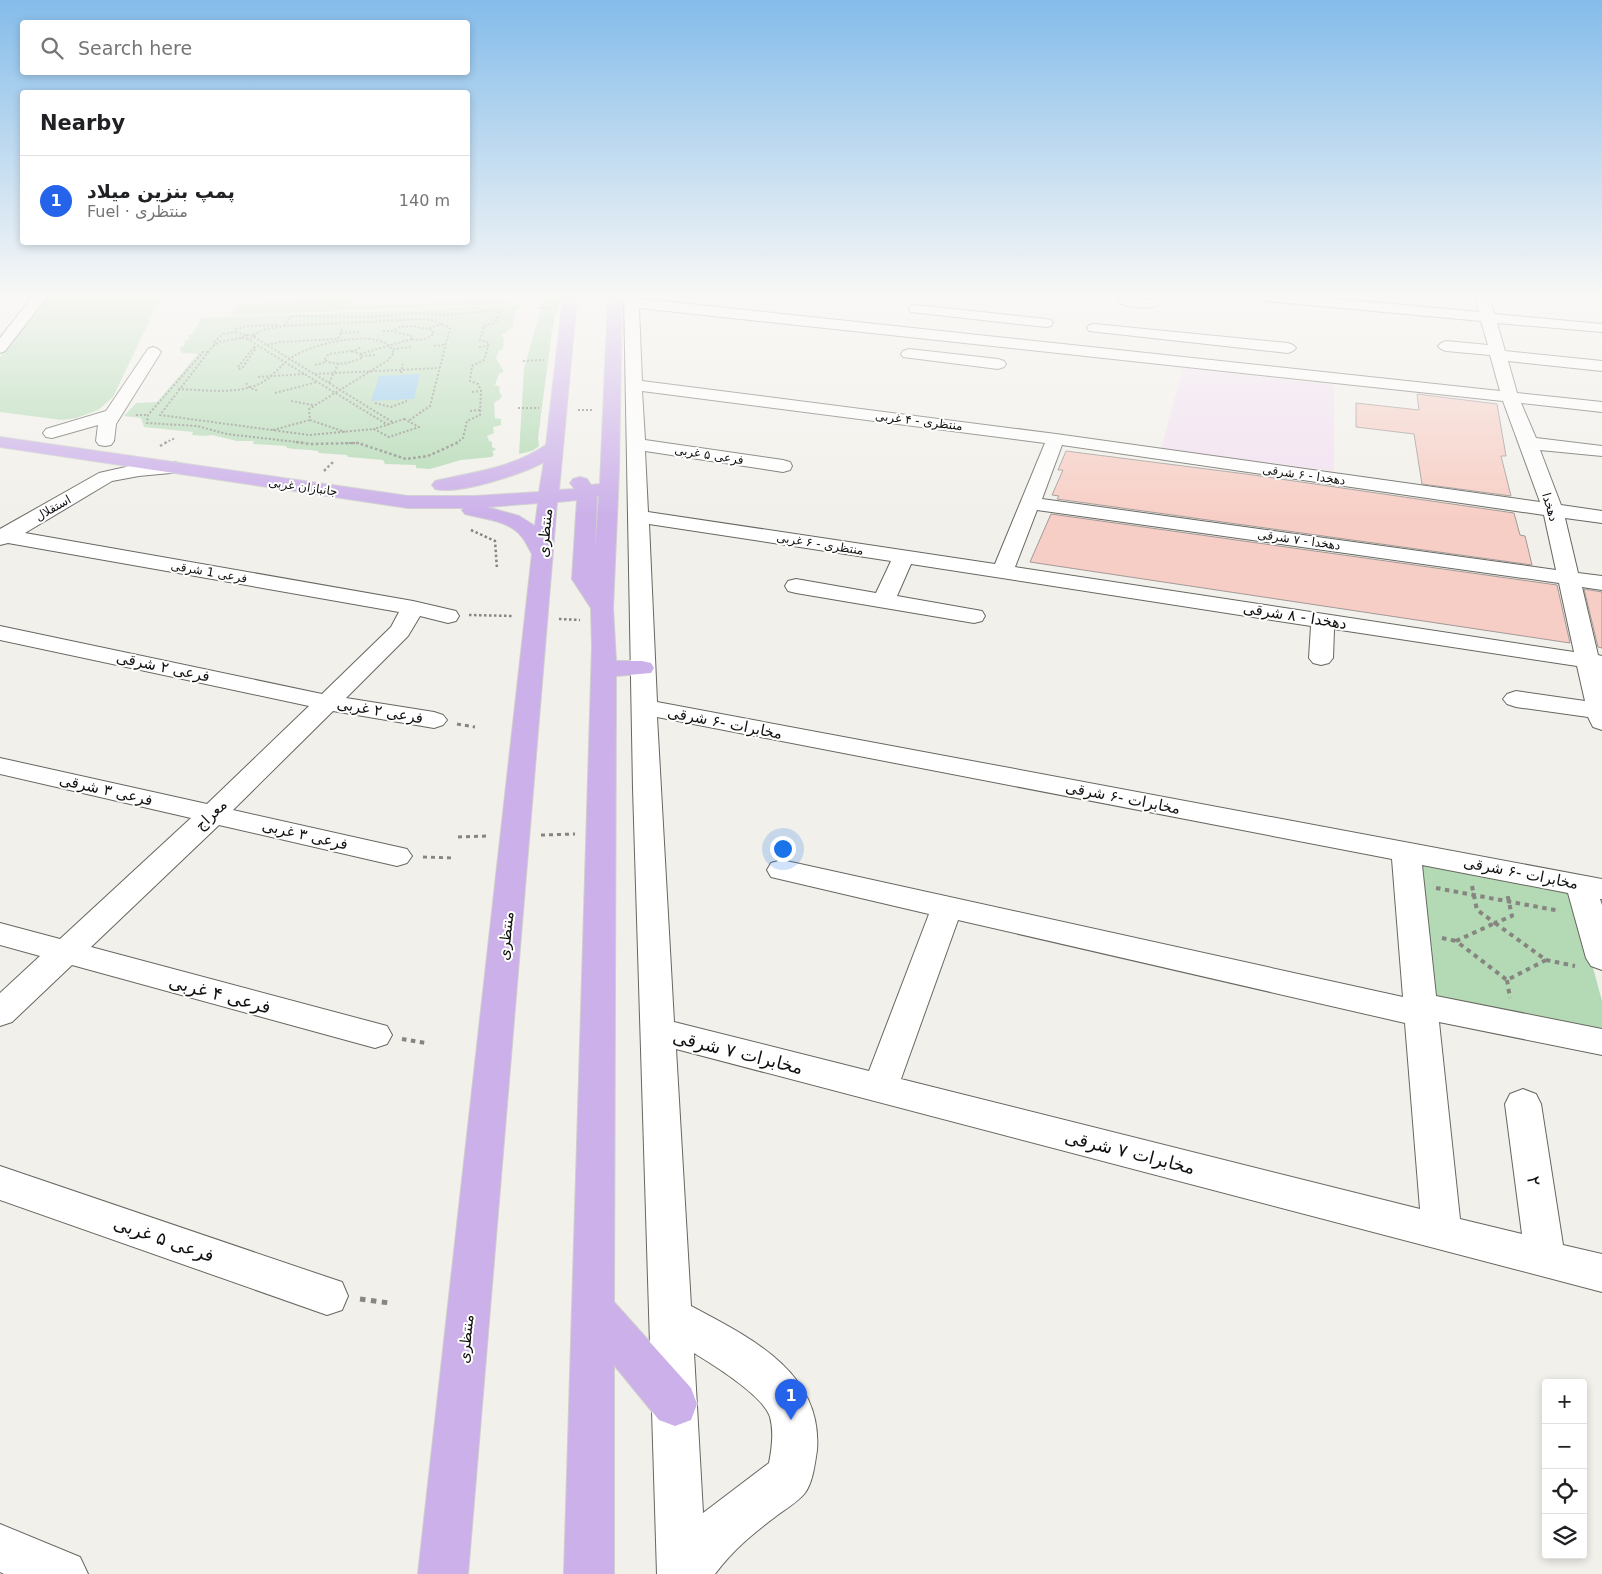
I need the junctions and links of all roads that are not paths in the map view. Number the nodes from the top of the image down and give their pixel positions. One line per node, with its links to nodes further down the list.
1 (141, 370): 10 (street)
2 (563, 370): 23 (main road, منتظری)
3 (616, 370): 23 (main road, منتظری)
4 (632, 370): 7 (street)
5 (1263, 370): 8 (street)
6 (1502, 370): 8 (street, دهخدا)
7 (633, 385): 13 (street, منتظری - ۴ غربی); 17 (street)
8 (1510, 397): 9 (street); 16 (street, دهخدا)
9 (1602, 407)
10 (113, 415): 12 (street); 14 (street)
11 (0, 425): 12 (main road, جانبازان غربی)
12 (52, 433): 14 (main road, جانبازان غربی)
13 (1056, 439): 28 (street); 29 (street, دهخدا - ۶ شرقی)
14 (105, 441): 24 (main road, جانبازان غربی)
15 (0, 442): 19 (main road, جانبازان غربی)
16 (1529, 443): 18 (street); 29 (street, دهخدا)
17 (635, 444): 20 (street, فرعی ۵ غربی); 31 (street)
18 (1602, 451)
19 (76, 453): 21 (main road, جانبازان غربی); 22 (street)
20 (783, 466)
21 (174, 468): 22 (street, استقلال); 27 (main road, جانبازان غربی)
22 (106, 477): 33 (street, استقلال)
23 (577, 479): 25 (main road, جانبازان غربی); 25 (main road); 26 (main road, جانبازان غربی); 34 (main road, منتظری); 34 (main road); 42 (main road, منتظری)
24 (421, 485): 25 (main road, جانبازان غربی); 26 (main road)
25 (442, 485)
26 (475, 502): 27 (main road, جانبازان غربی)
27 (431, 503): 34 (main road)
28 (1030, 503): 36 (street); 37 (street, دهخدا - ۷ شرقی)
29 (1551, 506): 30 (street); 32 (street); 37 (street, دهخدا)
30 (1602, 507)
31 (637, 516): 35 (street, منتظری - ۶ غربی); 49 (street)
32 (1602, 518)
33 (2, 537): 41 (street, فرعی 1 شرقی)
34 (561, 537): 42 (main road); 83 (main road, منتظری)
35 (904, 557): 36 (street, منتظری - ۶ غربی); 40 (street)
36 (1002, 572): 45 (street, دهخدا - ۸ شرقی)
37 (1568, 578): 38 (street, دهخدا - ۷ شرقی); 48 (street, دهخدا)
38 (1602, 583)
39 (796, 586): 40 (street)
40 (884, 600): 44 (street)
41 (413, 608): 43 (street, فرعی 1 شرقی); 52 (street, معراج)
42 (602, 608): 50 (main road, منتظری)
43 (448, 616)
44 (974, 616)
45 (1323, 620): 47 (street); 48 (street, دهخدا - ۸ شرقی)
46 (0, 633): 52 (street, فرعی ۲ شرقی)
47 (1321, 658)
48 (1595, 662): 54 (street, دهخدا)
49 (642, 668): 50 (main road); 53 (street)
50 (603, 669): 78 (main road, منتظری)
51 (1516, 699): 54 (street)
52 (326, 702): 55 (street, فرعی ۲ غربی); 57 (street, معراج)
53 (644, 707): 59 (street, مخابرات -۶ شرقی); 68 (street)
54 (1600, 716)
55 (434, 720)
56 (0, 766): 57 (street, فرعی ۳ شرقی)
57 (213, 814): 58 (street, فرعی ۳ غربی); 64 (street, معراج)
58 (397, 856)
59 (1407, 867): 61 (street, مخابرات -۶ شرقی); 66 (street)
60 (782, 870): 62 (street)
61 (1592, 887): 65 (street)
62 (947, 907): 66 (street); 71 (street)
63 (0, 934): 64 (street, فرعی ۴ غربی)
64 (65, 953): 67 (street, معراج); 69 (street, فرعی ۴ غربی)
65 (1602, 958)
66 (1421, 1010): 70 (street); 74 (street)
67 (0, 1013)
68 (658, 1031): 71 (street, مخابرات ۷ شرقی); 79 (street)
69 (374, 1035)
70 (1602, 1042)
71 (880, 1088): 74 (street, مخابرات ۷ شرقی)
72 (1523, 1104): 75 (street, ۲)
73 (0, 1183): 77 (street, فرعی ۵ غربی)
74 (1442, 1232): 75 (street, مخابرات ۷ شرقی)
75 (1545, 1259): 76 (street, مخابرات ۷ شرقی)
76 (1602, 1273)
77 (327, 1296)
78 (592, 1307): 80 (main road); 84 (main road, منتظری)
79 (671, 1317): 80 (street); 86 (street)
80 (675, 1404): 85 (street)
81 (0, 1548): 82 (street)
82 (63, 1574)
83 (443, 1574)
84 (589, 1574)
85 (682, 1574)
86 (688, 1574)

